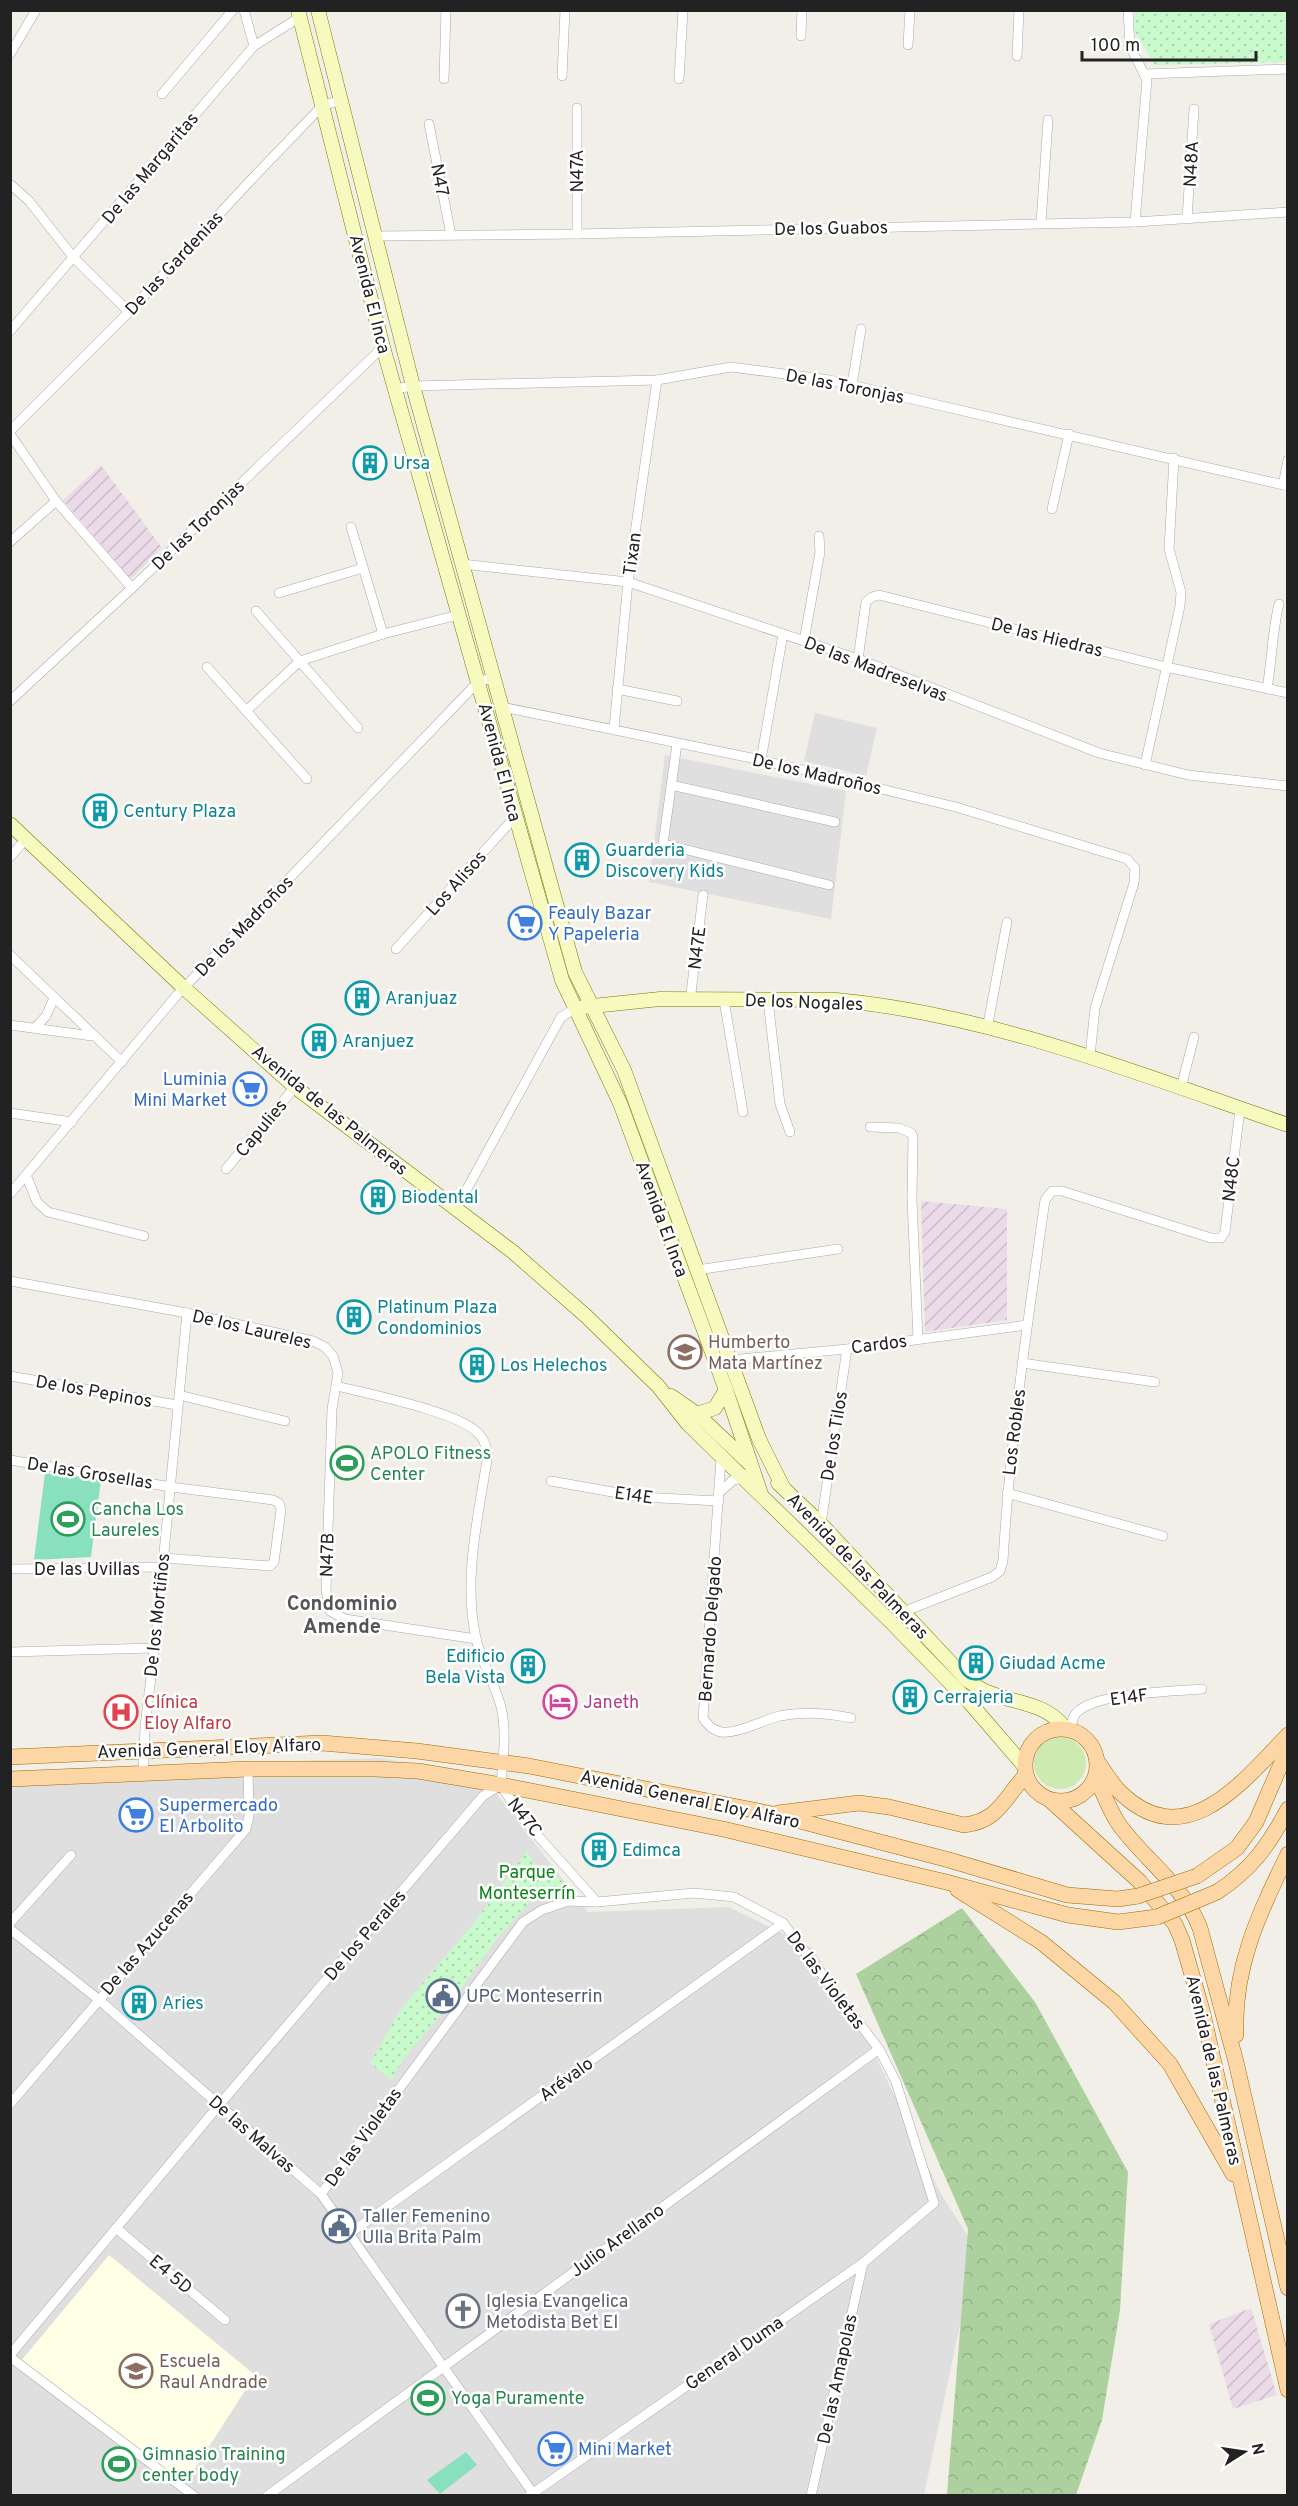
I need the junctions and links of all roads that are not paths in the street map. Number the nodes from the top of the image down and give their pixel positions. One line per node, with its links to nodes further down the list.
1 (36, 10): 16 (street)
2 (233, 10): 23 (street)
3 (244, 10): 15 (street)
4 (318, 10): 24 (main road, Avenida El Inca)
5 (446, 10): 21 (street)
6 (564, 10): 20 (street)
7 (683, 10): 22 (street)
8 (802, 10): 13 (street)
9 (910, 10): 14 (street)
10 (1019, 10): 17 (street)
11 (1128, 10): 19 (street)
12 (299, 14): 15 (street, De las Margaritas); 25 (main road, Avenida El Inca)
13 (801, 36)
14 (908, 45)
15 (254, 46): 38 (street, De las Margaritas)
16 (10, 54)
17 (1017, 56)
18 (1287, 69): 19 (street)
19 (1145, 74): 33 (street)
20 (562, 76)
21 (444, 79)
22 (679, 80)
23 (162, 94)
24 (341, 100): 25 (street, De las Gardenias); 37 (main road, Avenida El Inca)
25 (322, 106): 39 (street, De las Gardenias); 42 (main road, Avenida El Inca)
26 (577, 108): 35 (street, N47A)
27 (1194, 108): 32 (street, N48A)
28 (1048, 120): 34 (street)
29 (429, 124): 36 (street, N47)
30 (10, 184): 38 (street)
31 (1287, 212): 32 (street, De los Guabos)
32 (1187, 219): 33 (street, De los Guabos)
33 (1135, 222): 34 (street, De los Guabos)
34 (1041, 223): 35 (street, De los Guabos)
35 (577, 234): 36 (street, De los Guabos)
36 (451, 235): 37 (street, De los Guabos)
37 (374, 236): 45 (main road, Avenida El Inca)
38 (74, 258): 39 (street); 41 (street, De las Margaritas)
39 (129, 312): 47 (street, De las Gardenias)
40 (861, 329): 44 (street)
41 (10, 331)
42 (383, 347): 46 (main road, Avenida El Inca); 60 (street, De las Toronjas)
43 (657, 380): 44 (street, De las Toronjas); 45 (street, De las Toronjas); 59 (street, Tixan)
44 (852, 385): 48 (street, De las Toronjas)
45 (413, 386): 46 (street, De las Toronjas); 57 (main road, Avenida El Inca)
46 (394, 389): 64 (main road, Avenida El Inca)
47 (10, 433): 52 (street)
48 (1069, 434): 49 (street, De las Toronjas); 53 (street)
49 (1174, 458): 51 (street, De las Toronjas); 71 (street)
50 (1287, 460): 51 (street)
51 (1285, 486)
52 (56, 501): 56 (street); 60 (street)
53 (1052, 508)
54 (351, 527): 58 (street)
55 (819, 536): 67 (street)
56 (10, 542)
57 (462, 564): 59 (street, De las Madreselvas); 72 (main road, Avenida El Inca)
58 (363, 568): 61 (street); 65 (street)
59 (628, 582): 66 (street, De las Madreselvas); 74 (street, Tixan)
60 (132, 588): 77 (street, De las Toronjas)
61 (279, 592)
62 (1279, 604): 75 (street)
63 (256, 611): 69 (street)
64 (458, 615): 65 (street); 73 (main road, Avenida El Inca)
65 (383, 634): 69 (street)
66 (783, 634): 67 (street, De las Madreselvas); 84 (street)
67 (804, 641): 68 (street, De las Madreselvas)
68 (858, 659): 71 (street, De las Hiedras); 85 (street, De las Madreselvas)
69 (300, 661): 80 (street); 81 (street)
70 (207, 667): 80 (street)
71 (1166, 667): 75 (street, De las Hiedras); 85 (street)
72 (494, 677): 73 (street, De los Madroños); 79 (main road, Avenida El Inca)
73 (478, 682): 89 (main road, Avenida El Inca); 99 (street, De los Madroños)
74 (617, 689): 78 (street); 82 (street, Tixan)
75 (1267, 689): 76 (street, De las Hiedras)
76 (1287, 693)
77 (10, 701)
78 (677, 701)
79 (502, 707): 82 (street, De los Madroños); 104 (main road, Avenida El Inca)
80 (247, 710): 86 (street)
81 (358, 728)
82 (614, 728): 83 (street, De los Madroños)
83 (677, 744): 84 (street, De los Madroños); 87 (street)
84 (761, 760): 111 (street, De los Madroños)
85 (1145, 765): 88 (street, De las Madreselvas)
86 (307, 779)
87 (671, 785): 90 (street); 94 (street)
88 (1287, 786)
89 (515, 817): 97 (street, Los Alisos); 105 (main road, Avenida El Inca)
90 (835, 822)
91 (10, 824): 92 (main road, Avenida de las Palmeras)
92 (26, 840): 93 (street); 99 (main road, Avenida de las Palmeras)
93 (10, 857)
94 (829, 885)
95 (703, 895): 103 (street, N47E)
96 (1007, 922): 108 (street)
97 (396, 949)
98 (10, 955): 100 (street)
99 (184, 988): 112 (street, De los Madroños); 113 (main road, Avenida de las Palmeras)
100 (54, 998): 107 (street); 109 (street)
101 (724, 1000): 102 (main road, De los Nogales); 103 (main road, De los Nogales); 116 (street)
102 (768, 1000): 108 (main road, De los Nogales); 121 (street)
103 (690, 1001): 104 (main road, De los Nogales)
104 (590, 1005): 105 (main road, De los Nogales); 129 (main road, Avenida El Inca)
105 (575, 1009): 126 (street, De los Nogales); 141 (main road, Avenida El Inca)
106 (10, 1025): 107 (street)
107 (35, 1028): 109 (street)
108 (987, 1029): 111 (main road, De los Nogales)
109 (92, 1036): 112 (street)
110 (1194, 1037): 114 (street)
111 (1090, 1056): 114 (main road, De los Nogales)
112 (122, 1062): 118 (street, De los Madroños)
113 (295, 1088): 122 (street, Capulies); 126 (main road, Avenida de las Palmeras)
114 (1181, 1088): 115 (main road, De los Nogales)
115 (1240, 1109): 119 (main road, De los Nogales); 125 (street, N48C)
116 (743, 1112)
117 (10, 1113): 118 (street)
118 (72, 1122): 123 (street, De los Madroños)
119 (1287, 1125)
120 (870, 1127): 133 (street)
121 (790, 1132)
122 (226, 1169)
123 (26, 1175): 124 (street, De los Madroños); 127 (street)
124 (12, 1190)
125 (1052, 1191): 132 (street, Los Robles)
126 (456, 1209): 140 (main road, Avenida de las Palmeras)
127 (144, 1236)
128 (838, 1249): 129 (street)
129 (697, 1270): 135 (main road, Avenida El Inca)
130 (10, 1281): 131 (street, De los Laureles)
131 (187, 1313): 139 (street, De los Laureles); 142 (street, De los Mortiños)
132 (1027, 1325): 133 (street, Cardos); 136 (street, Los Robles)
133 (918, 1339): 134 (street, Cardos)
134 (847, 1349): 135 (street, Cardos); 156 (street, De los Tilos)
135 (730, 1360): 152 (main road, Avenida El Inca)
136 (1022, 1363): 138 (street); 153 (street, Los Robles)
137 (10, 1376): 143 (street, De los Pepinos)
138 (1155, 1382)
139 (337, 1386): 162 (street); 162 (street, N47B)
140 (658, 1386): 144 (main road, Avenida de las Palmeras); 146 (main road, Avenida de las Palmeras)
141 (726, 1390): 144 (main road); 148 (main road, Avenida El Inca)
142 (179, 1395): 143 (street, De los Mortiños); 145 (street, De los Pepinos)
143 (177, 1405): 151 (street, De los Mortiños)
144 (697, 1414): 148 (main road, Avenida de las Palmeras)
145 (285, 1421)
146 (721, 1458): 149 (main road, Avenida de las Palmeras); 155 (street, Bernardo Delgado)
147 (10, 1460): 151 (street, De las Grosellas)
148 (751, 1465): 152 (main road, Avenida de las Palmeras); 154 (main road, Avenida El Inca)
149 (743, 1478): 154 (main road, Avenida de las Palmeras); 155 (street)
150 (551, 1481): 155 (street, E14E)
151 (171, 1487): 158 (street, De los Mortiños); 159 (street, De las Grosellas)
152 (783, 1487): 156 (main road, Avenida de las Palmeras)
153 (1007, 1493): 157 (street); 161 (street, Los Robles)
154 (761, 1494): 175 (main road, Avenida de las Palmeras)
155 (719, 1497): 166 (street, Bernardo Delgado)
156 (821, 1524): 161 (main road, Avenida de las Palmeras)
157 (1163, 1536)
158 (163, 1563): 159 (street, De las Uvillas); 160 (street, De las Uvillas); 163 (street, De los Mortiños)
159 (266, 1567)
160 (10, 1569)
161 (903, 1612): 167 (main road, Avenida de las Palmeras)
162 (476, 1639): 173 (street)
163 (154, 1648): 164 (street); 170 (street, De los Mortiños)
164 (10, 1652)
165 (1202, 1689): 167 (street, E14F)
166 (851, 1718)
167 (1068, 1729): 172 (main road, Avenida de las Palmeras); 175 (main road)
168 (1287, 1735): 172 (main road, Avenida de las Palmeras)
169 (1287, 1748): 182 (main road, Avenida General Eloy Alfaro, bridge)
170 (143, 1750): 171 (main road, Avenida General Eloy Alfaro); 173 (main road, Avenida General Eloy Alfaro); 176 (street, De los Mortiños)
171 (10, 1757)
172 (1097, 1761): 177 (main road)
173 (502, 1762): 179 (street); 182 (main road, Avenida General Eloy Alfaro)
174 (248, 1769): 176 (main road, Avenida General Eloy Alfaro); 179 (main road, Avenida General Eloy Alfaro); 190 (street, De las Azucenas)
175 (1025, 1771): 180 (main road, Avenida de las Palmeras); 182 (main road)
176 (143, 1774): 178 (main road, Avenida General Eloy Alfaro)
177 (1096, 1777): 180 (main road); 192 (main road, Avenida de las Palmeras)
178 (10, 1779)
179 (501, 1785): 185 (main road, Avenida General Eloy Alfaro); 186 (street, N47C); 194 (street, De los Perales)
180 (1050, 1800): 195 (main road, Avenida de las Palmeras)
181 (1287, 1809): 185 (main road, Avenida General Eloy Alfaro, bridge)
182 (773, 1815)
183 (1287, 1854): 192 (main road)
184 (71, 1855): 187 (street)
185 (946, 1882): 195 (main road)
186 (597, 1902): 188 (street, De las Violetas); 196 (street, De las Violetas)
187 (10, 1923)
188 (783, 1923): 191 (street, De las Violetas); 199 (street, Arévalo)
189 (10, 1929): 190 (street, De las Malvas)
190 (98, 1999): 193 (street, De las Azucenas); 194 (street, De las Malvas)
191 (879, 2049): 197 (street, De las Violetas); 204 (street, Julio Arellano)
192 (1236, 2062): 201 (main road, Avenida de las Palmeras)
193 (10, 2104)
194 (220, 2104): 196 (street, De las Malvas); 198 (street, De los Perales)
195 (1242, 2191): 205 (main road, Avenida de las Palmeras)
196 (321, 2194): 199 (street, De las Malvas)
197 (934, 2202): 200 (street, General Duma)
198 (116, 2228): 202 (street, E4 5D); 203 (street, De los Perales)
199 (349, 2234): 204 (street, De las Malvas)
200 (862, 2263): 206 (street, General Duma); 209 (street, De las Amapolas)
201 (1287, 2288)
202 (225, 2320)
203 (10, 2356): 207 (street)
204 (442, 2367): 206 (street, De las Malvas); 208 (street, Julio Arellano)
205 (1287, 2390)
206 (532, 2495)
207 (194, 2496)
208 (267, 2496)
209 (811, 2496)

